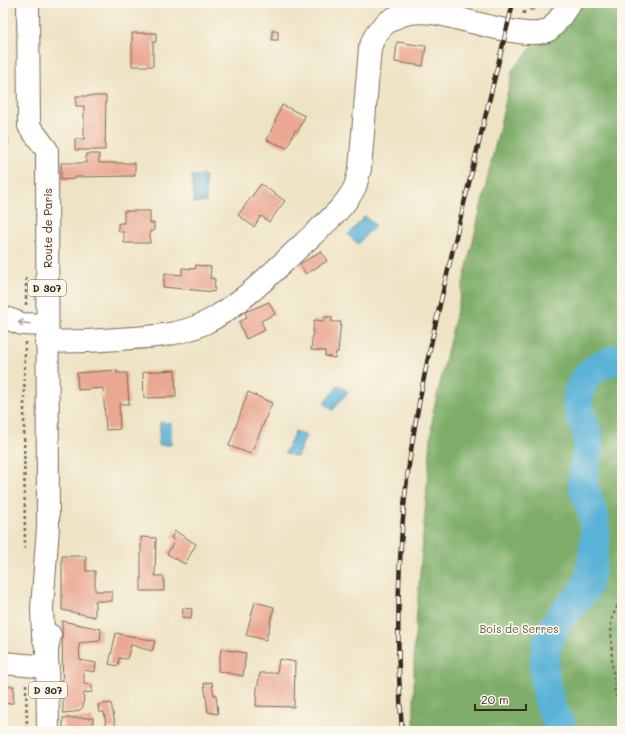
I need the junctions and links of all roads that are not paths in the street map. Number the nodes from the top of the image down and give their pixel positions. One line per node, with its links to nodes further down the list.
1 (28, 3): 4 (street, Route de Paris / D 307)
2 (570, 3): 4 (street)
3 (3, 317): 4 (street, one-way to 3)
4 (40, 330): 5 (street, Route de Paris / D 307)
5 (47, 658): 6 (street); 7 (street, Route de Paris / D 307)
6 (3, 663)
7 (48, 731)

